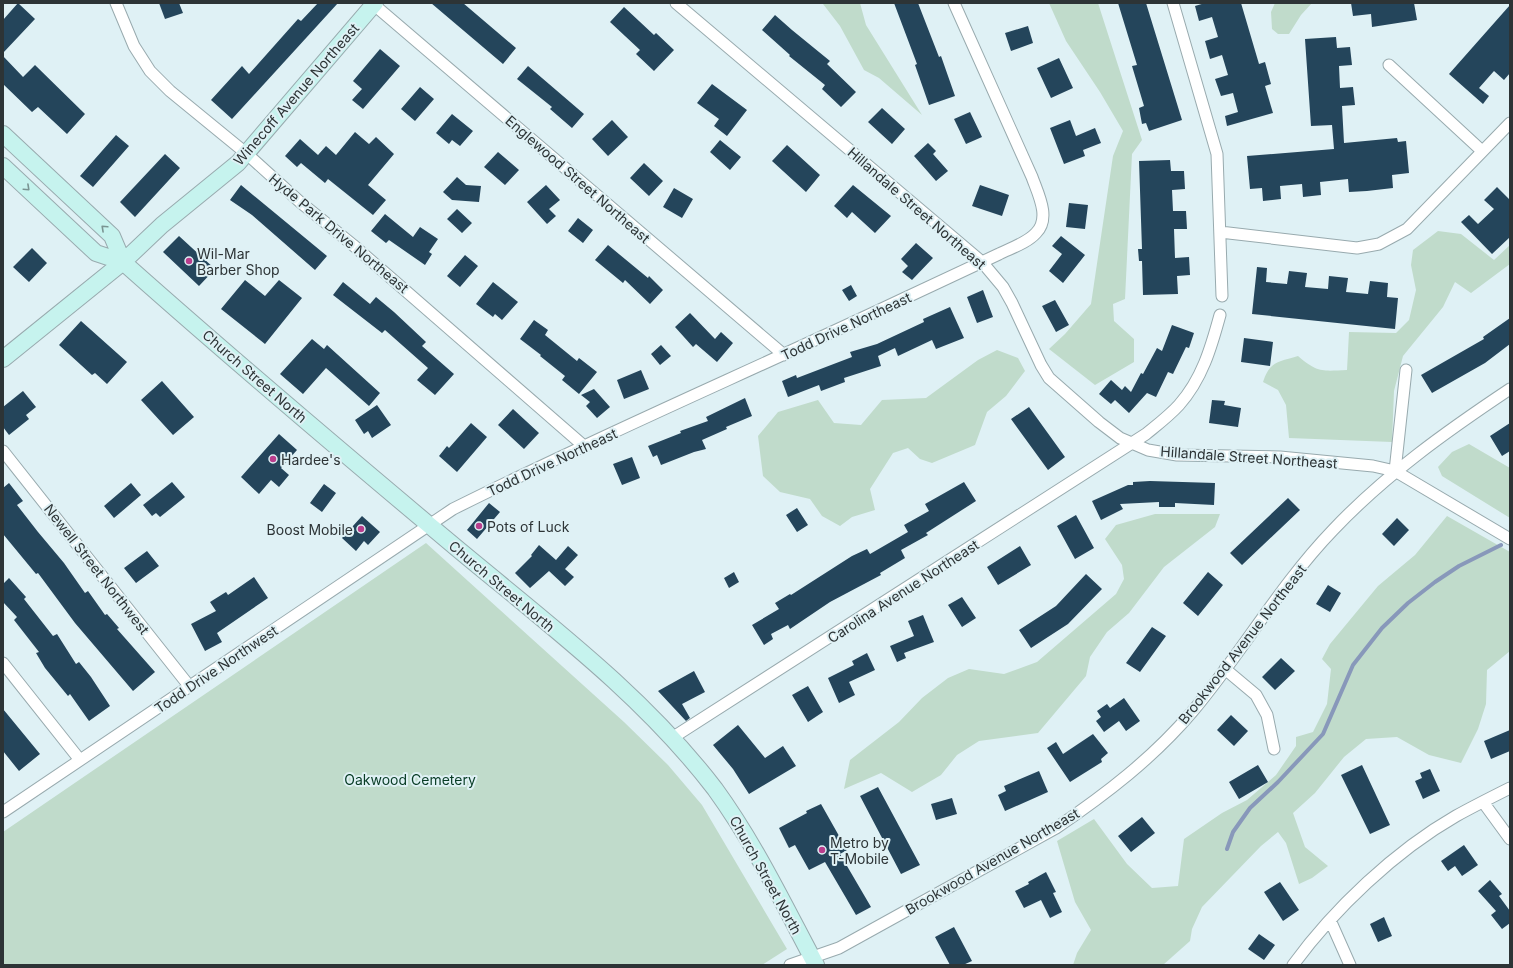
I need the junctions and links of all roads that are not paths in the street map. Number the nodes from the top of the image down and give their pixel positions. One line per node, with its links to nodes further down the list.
1 (116, 3): 10 (street, Hyde Park Drive Northeast)
2 (676, 3): 14 (street, Hillandale Street Northeast)
3 (954, 3): 14 (street, Todd Drive Northeast)
4 (1172, 3): 12 (street)
5 (374, 4): 10 (main road, Winecoff Avenue Northeast); 17 (street, Englewood Street Northeast)
6 (1389, 65): 9 (street)
7 (1510, 123): 9 (street)
8 (3, 134): 13 (main road, Church Street North, one-way to 8)
9 (1482, 151): 12 (street)
10 (247, 154): 13 (main road, Winecoff Avenue Northeast); 22 (street, Hyde Park Drive Northeast)
11 (3, 166): 13 (main road, Church Street North, one-way to 13)
12 (1220, 232): 15 (street)
13 (123, 262): 18 (main road, Winecoff Avenue Northeast); 25 (main road, Church Street North)
14 (982, 262): 17 (street, Todd Drive Northeast); 21 (street, Hillandale Street Northeast)
15 (1222, 296)
16 (1220, 316): 21 (street, Carolina Avenue Northeast)
17 (784, 355): 22 (street, Todd Drive Northeast)
18 (3, 359)
19 (1406, 370): 24 (street)
20 (1510, 389): 24 (street, Brookwood Avenue Northeast)
21 (1133, 443): 24 (street, Hillandale Street Northeast); 30 (street, Carolina Avenue Northeast)
22 (585, 447): 25 (street, Todd Drive Northeast)
23 (3, 451): 29 (street, Newell Street Northwest)
24 (1396, 471): 26 (street, Hillandale Street Northeast); 28 (street, Brookwood Avenue Northeast)
25 (428, 524): 29 (street, Todd Drive Northwest); 30 (main road, Church Street North)
26 (1510, 539)
27 (3, 663): 32 (street)
28 (1225, 669): 31 (street); 38 (street, Brookwood Avenue Northeast)
29 (190, 686): 32 (street, Todd Drive Northwest)
30 (672, 738): 38 (main road, Church Street North)
31 (1274, 749)
32 (80, 760): 35 (street, Todd Drive Northwest)
33 (1510, 788): 34 (street)
34 (1482, 802): 36 (street); 37 (street)
35 (3, 812)
36 (1510, 839)
37 (1330, 920): 40 (street); 41 (street)
38 (814, 961): 39 (street, Brookwood Avenue Northeast)
39 (790, 965)
40 (1293, 965)
41 (1350, 965)

